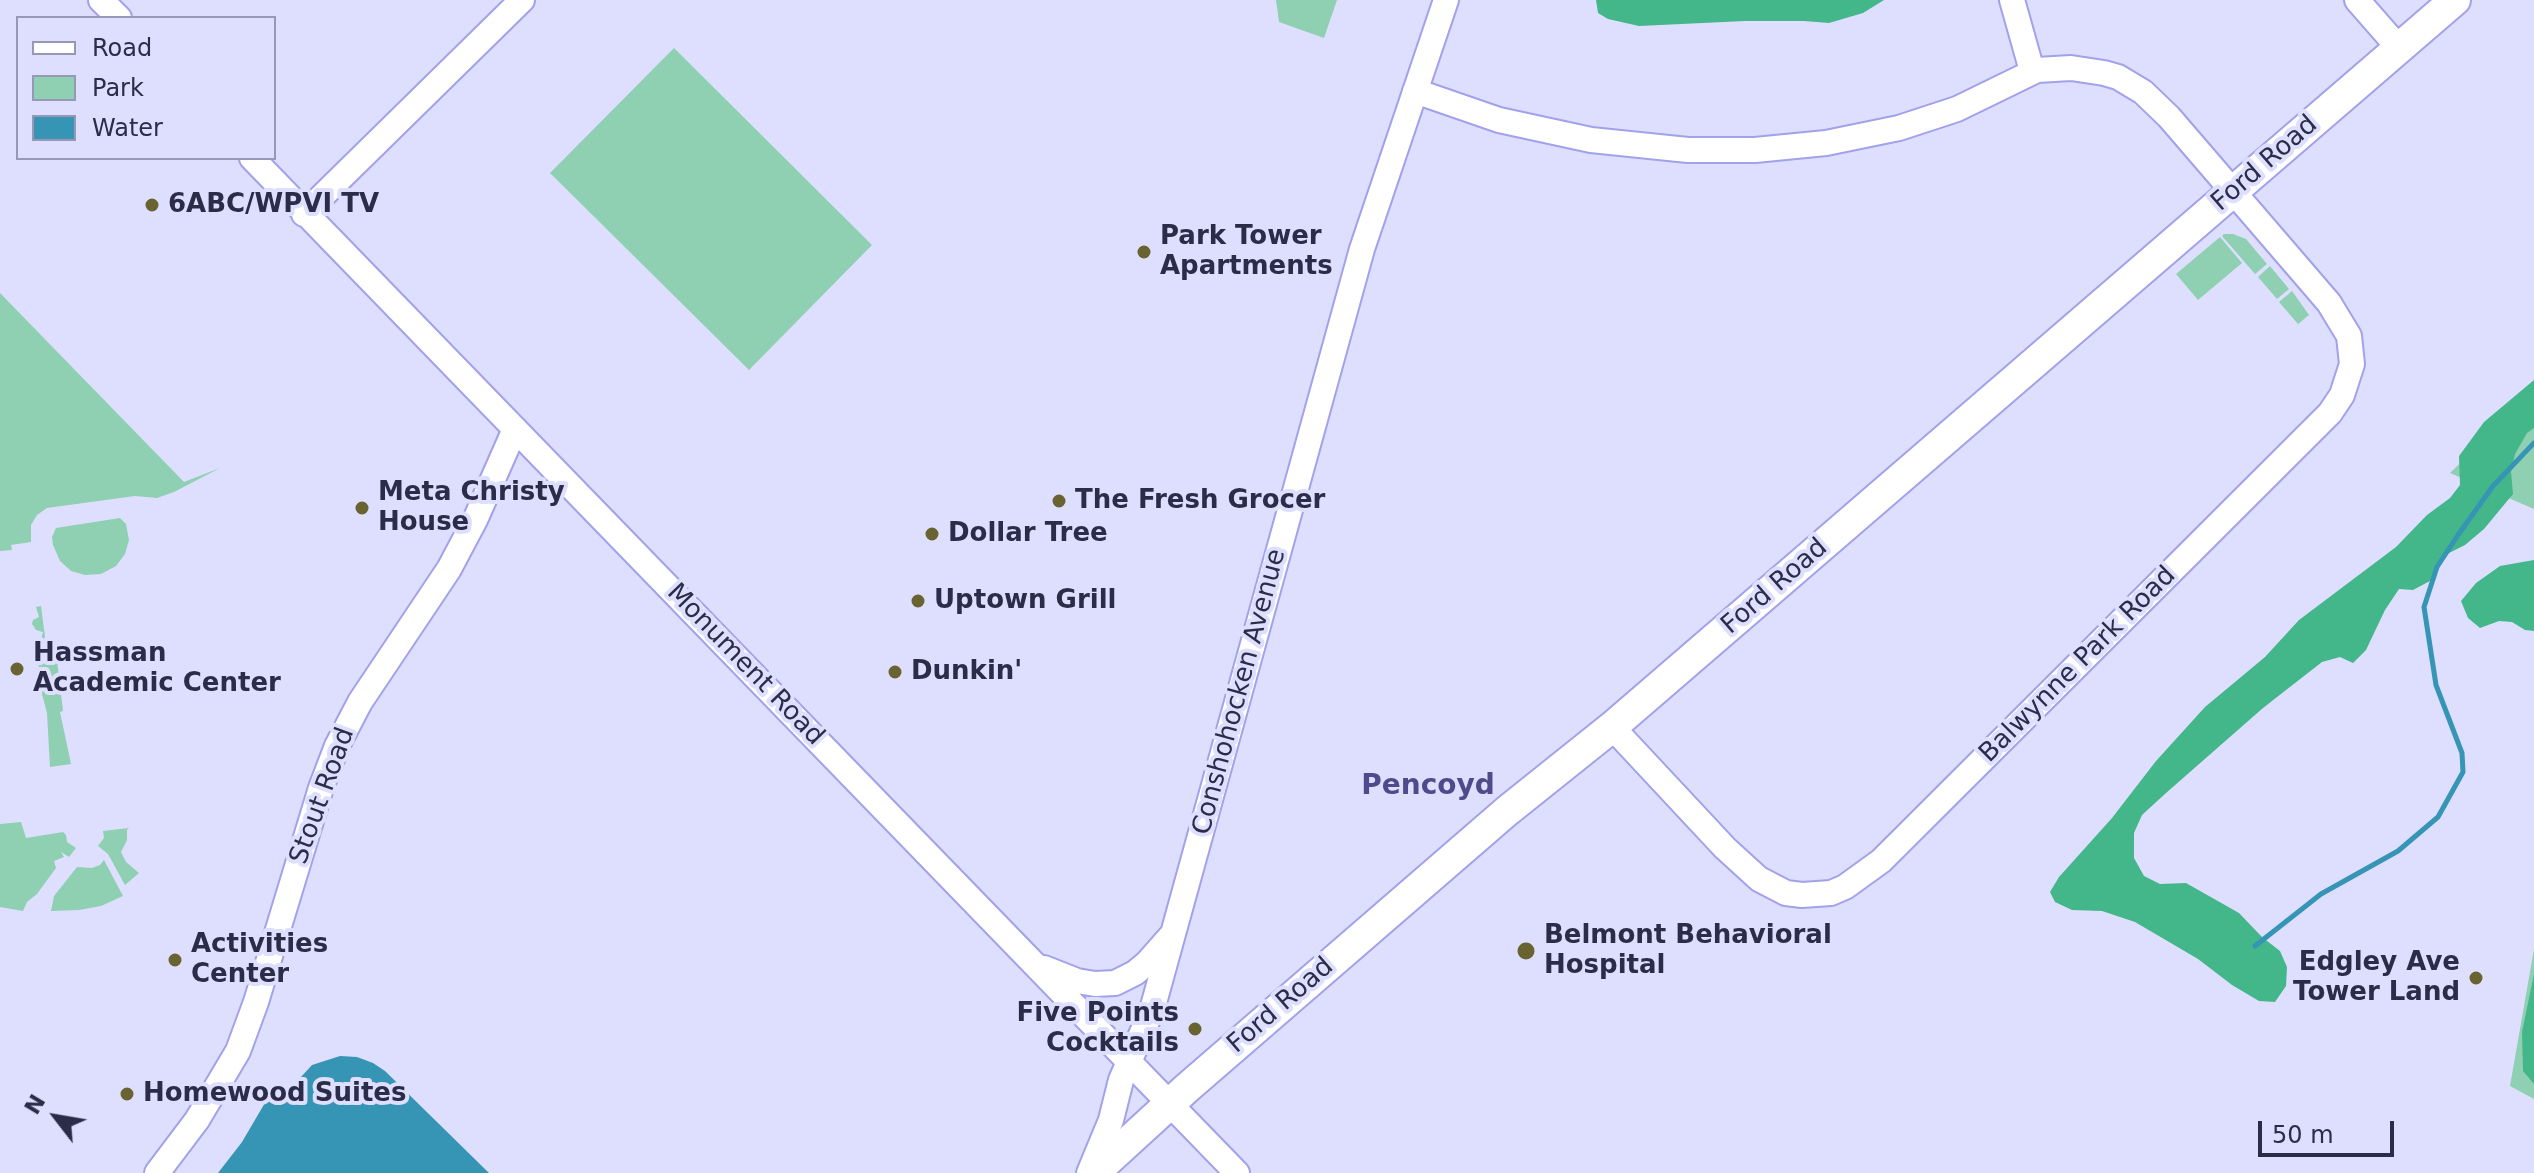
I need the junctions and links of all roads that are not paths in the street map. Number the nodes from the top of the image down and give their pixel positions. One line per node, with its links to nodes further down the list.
1 (101, 0): 7 (street)
2 (522, 0): 13 (street)
3 (1446, 0): 10 (street, Conshohocken Avenue)
4 (2012, 0): 9 (street)
5 (2357, 0): 8 (street)
6 (2455, 0): 8 (main road, Ford Road)
7 (117, 16)
8 (2399, 48): 12 (main road, Ford Road)
9 (2032, 71): 10 (street); 12 (street, Balwynne Park Road)
10 (1415, 91): 16 (street, Conshohocken Avenue)
11 (254, 160): 13 (street, Monument Road)
12 (2233, 192): 15 (main road, Ford Road); 15 (street, Balwynne Park Road)
13 (304, 214): 14 (street, Monument Road)
14 (515, 429): 17 (street, Monument Road); 20 (street, Stout Road)
15 (1612, 727): 19 (main road, Ford Road)
16 (1174, 932): 17 (street); 18 (street, Conshohocken Avenue)
17 (1035, 964): 18 (street, Monument Road)
18 (1130, 1061): 19 (street, Monument Road); 21 (street, Conshohocken Avenue)
19 (1171, 1104): 21 (main road, Ford Road); 22 (street, Monument Road)
20 (157, 1173)
21 (1091, 1173)
22 (1237, 1173)

